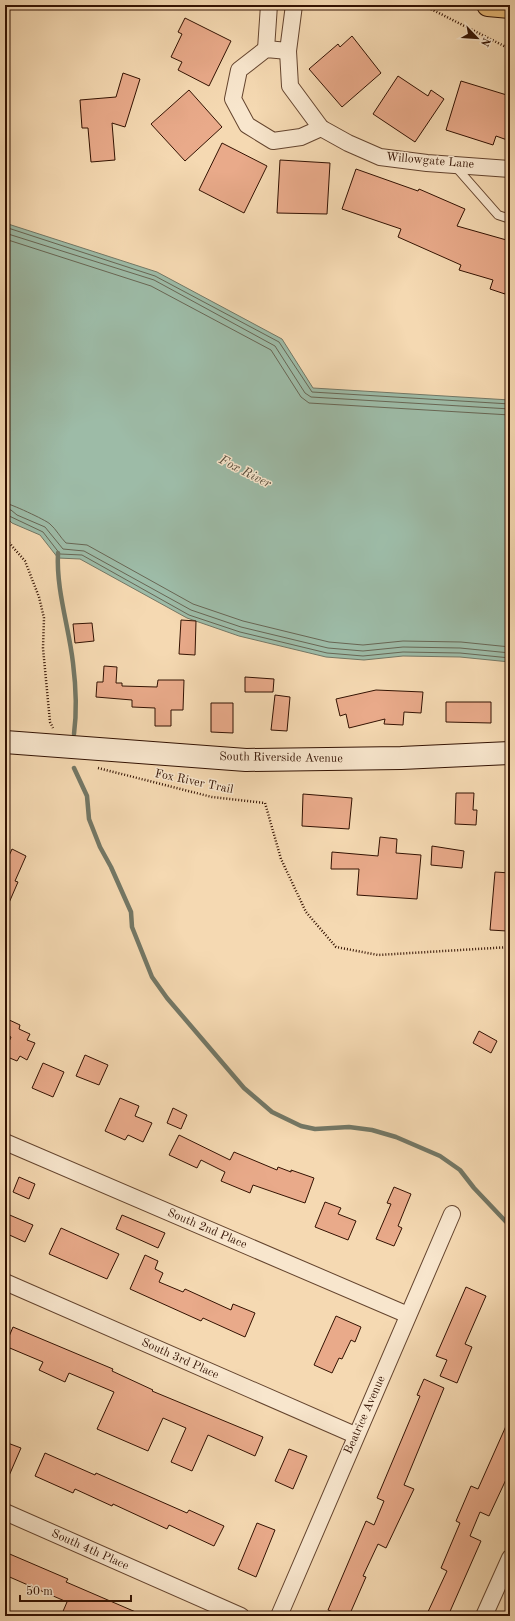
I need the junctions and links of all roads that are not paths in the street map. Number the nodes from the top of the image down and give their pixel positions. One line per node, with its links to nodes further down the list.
1 (270, 5): 3 (street)
2 (294, 5): 4 (street, Willowgate Lane)
3 (266, 49): 4 (street); 5 (street)
4 (288, 51): 5 (street, Willowgate Lane)
5 (321, 128): 6 (street, Willowgate Lane)
6 (454, 165): 7 (street, Willowgate Lane); 8 (lane)
7 (510, 169)
8 (510, 219)
9 (5, 743): 10 (main road, South Riverside Avenue)
10 (510, 753)
11 (5, 1142): 14 (street, South 2nd Place)
12 (452, 1214): 14 (street, Beatrice Avenue)
13 (5, 1282): 15 (street, South 3rd Place)
14 (408, 1315): 15 (street, Beatrice Avenue)
15 (356, 1435): 19 (street, Beatrice Avenue)
16 (5, 1512): 18 (street, South 4th Place)
17 (510, 1558): 20 (street)
18 (241, 1616)
19 (279, 1616)
20 (484, 1616)

